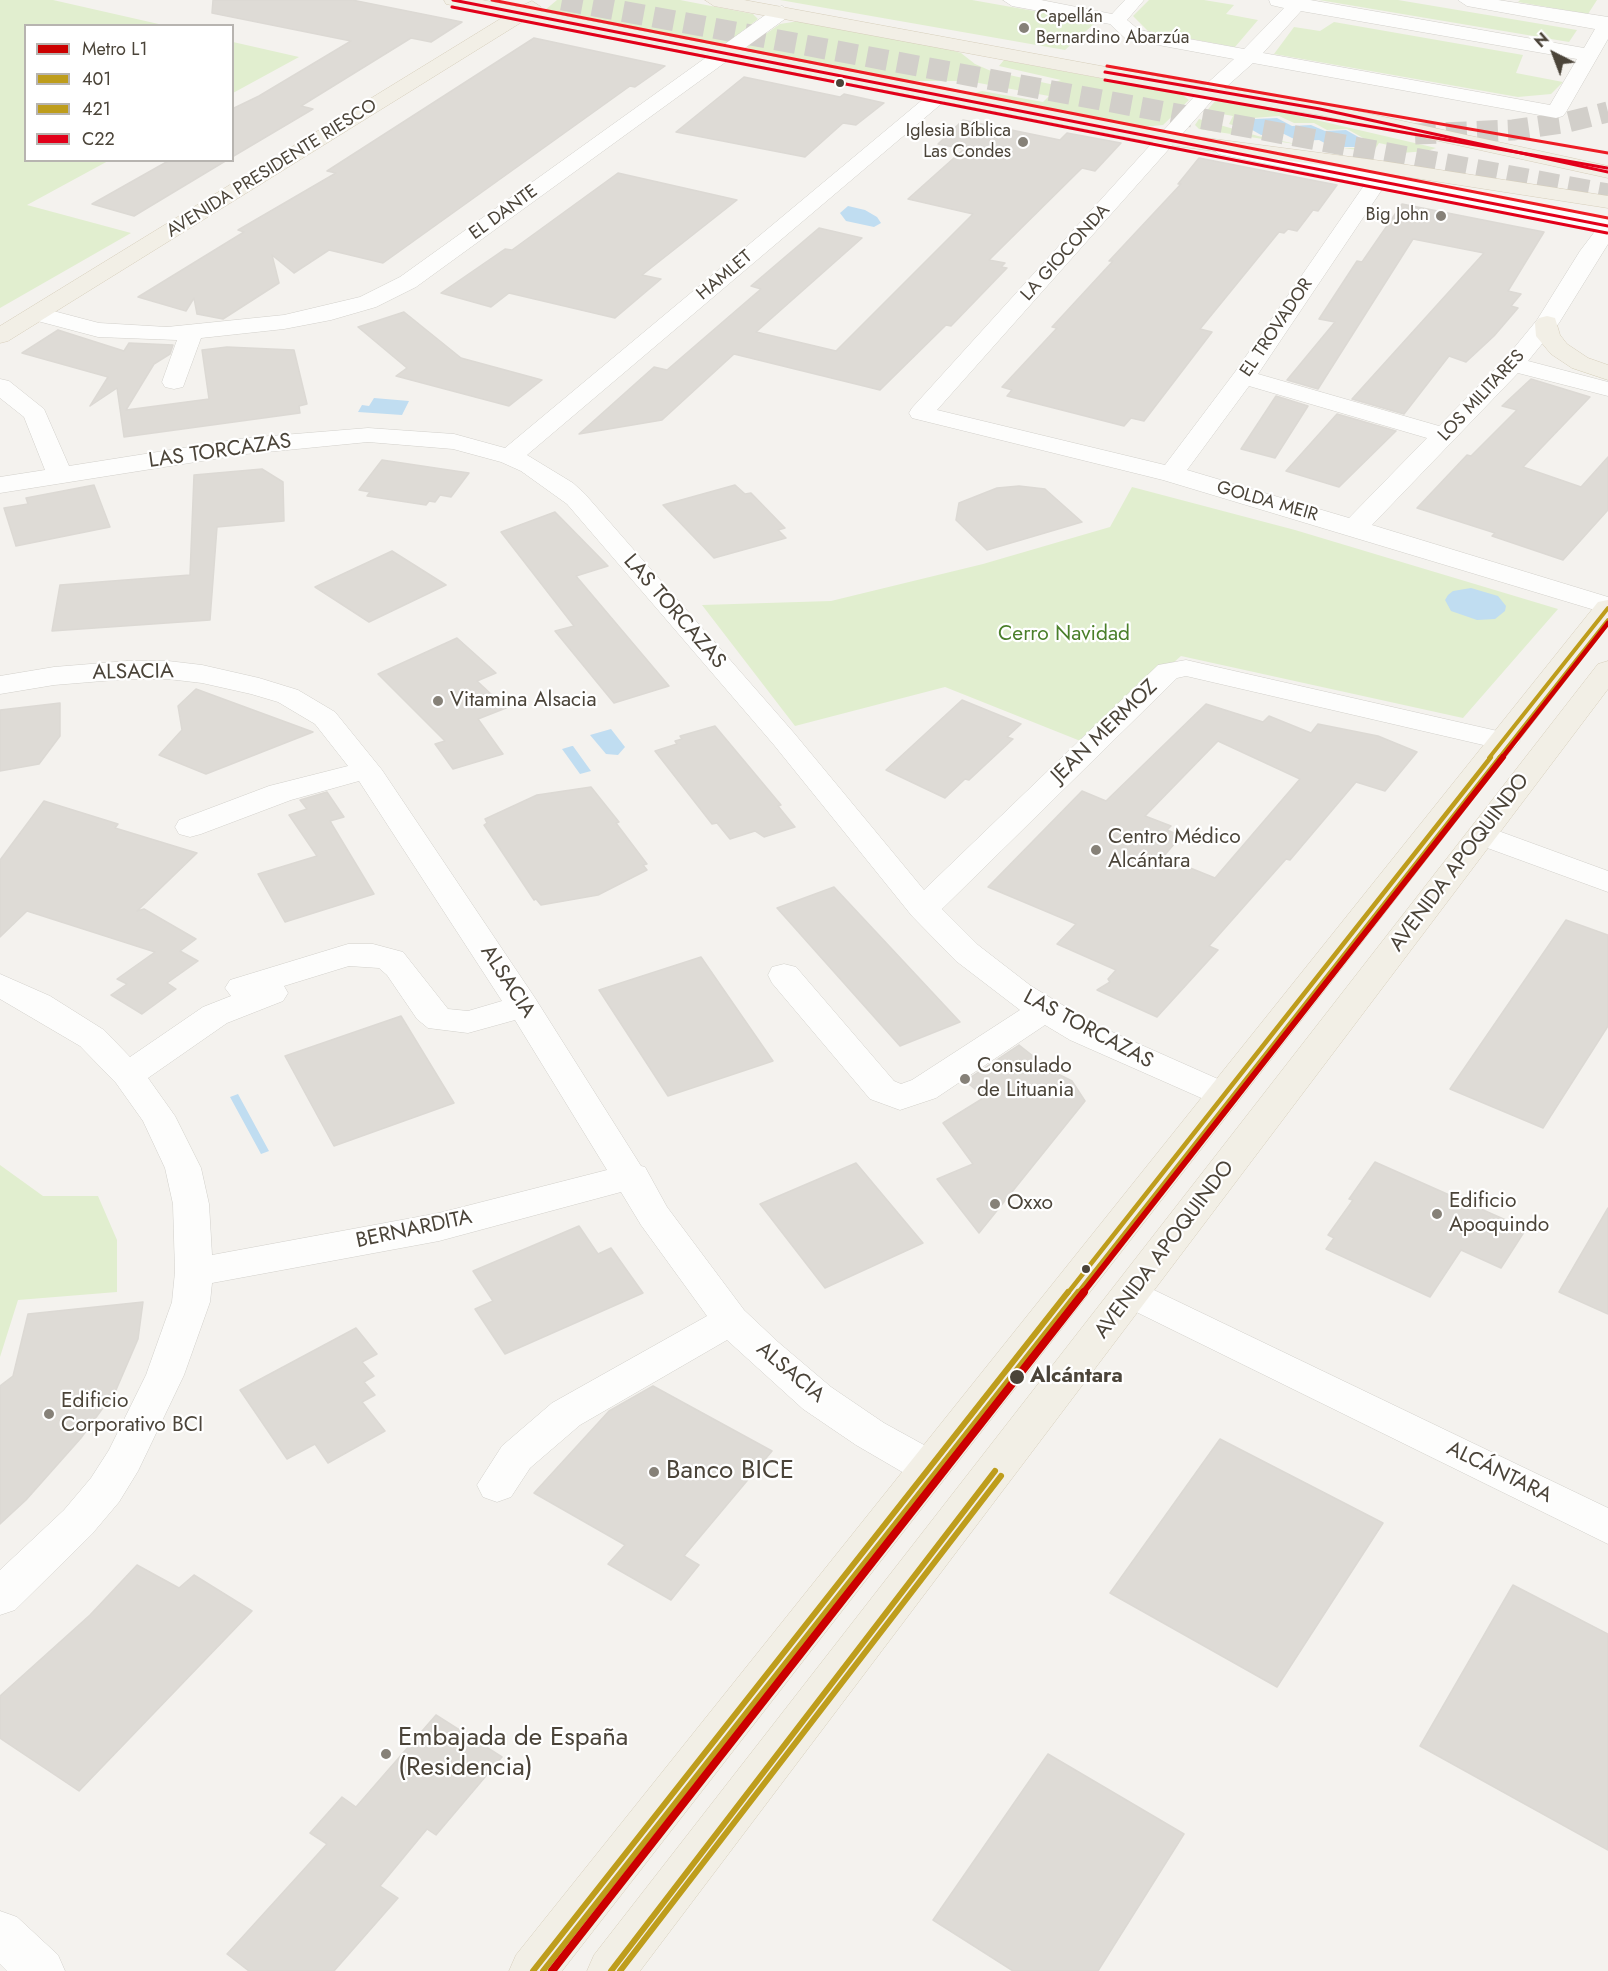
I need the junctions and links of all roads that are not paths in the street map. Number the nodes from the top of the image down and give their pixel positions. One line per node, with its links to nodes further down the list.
1 (453, 0): 11 (main road)
2 (543, 0): 11 (main road, AVENIDA PRESIDENTE RIESCO)
3 (714, 0): 10 (main road)
4 (1012, 0): 12 (street)
5 (1135, 0): 12 (street)
6 (1270, 0): 8 (street)
7 (1467, 0): 13 (street)
8 (1299, 2): 14 (street); 17 (street, LA GIOCONDA)
9 (1443, 9): 14 (street)
10 (782, 12): 15 (street, EL DANTE); 18 (main road)
11 (522, 13): 15 (main road); 30 (main road, AVENIDA PRESIDENTE RIESCO)
12 (1116, 20): 17 (street)
13 (1607, 24): 16 (street)
14 (1427, 27): 16 (street)
15 (726, 53): 19 (main road); 32 (street, EL DANTE)
16 (1589, 55): 17 (street)
17 (1248, 57): 18 (street, LA GIOCONDA)
18 (1214, 93): 20 (main road); 21 (street, LA GIOCONDA); 25 (main road)
19 (940, 95): 21 (main road); 42 (street, HAMLET)
20 (1413, 128): 22 (main road); 23 (main road)
21 (1168, 139): 24 (street); 26 (main road); 40 (street, LA GIOCONDA)
22 (1608, 161)
23 (1608, 172)
24 (1378, 180): 27 (street); 28 (street); 36 (street, EL TROVADOR)
25 (1608, 183)
26 (1608, 202)
27 (1608, 213)
28 (1608, 228): 29 (street, LOS MILITARES)
29 (1600, 247): 31 (street, LOS MILITARES)
30 (38, 314): 32 (street, EL DANTE); 33 (main road, AVENIDA PRESIDENTE RIESCO)
31 (1547, 323): 34 (street, LOS MILITARES); 35 (main road)
32 (191, 333): 37 (street)
33 (0, 336)
34 (1513, 364): 39 (street); 41 (street, LOS MILITARES)
35 (1608, 373)
36 (1244, 377): 41 (street); 43 (street, EL TROVADOR)
37 (174, 382)
38 (0, 386): 44 (street)
39 (1608, 389)
40 (921, 413): 43 (street, GOLDA MEIR)
41 (1446, 436): 46 (street, LOS MILITARES)
42 (510, 457): 44 (street, LAS TORCAZAS); 55 (street, LAS TORCAZAS)
43 (1171, 474): 46 (street, GOLDA MEIR)
44 (60, 476): 45 (street, LAS TORCAZAS)
45 (0, 485)
46 (1355, 527): 47 (street, GOLDA MEIR)
47 (1604, 618): 50 (main road, AVENIDA APOQUINDO)
48 (1608, 670): 53 (main road, AVENIDA APOQUINDO)
49 (0, 685): 51 (street, ALSACIA)
50 (1505, 741): 55 (street, JEAN MERMOZ); 63 (main road, AVENIDA APOQUINDO)
51 (367, 770): 52 (street); 60 (street, ALSACIA)
52 (190, 827)
53 (1482, 835): 54 (street); 66 (main road, AVENIDA APOQUINDO)
54 (1608, 882)
55 (923, 909): 61 (street, LAS TORCAZAS)
56 (340, 970): 62 (street)
57 (784, 975): 61 (street)
58 (0, 986): 62 (street)
59 (242, 988): 60 (street)
60 (523, 1006): 64 (street, ALSACIA)
61 (1043, 1010): 63 (street, LAS TORCAZAS)
62 (128, 1075): 65 (street)
63 (1224, 1096): 68 (main road, AVENIDA APOQUINDO)
64 (632, 1176): 65 (street, BERNARDITA); 67 (street, ALSACIA)
65 (194, 1272): 71 (street)
66 (1131, 1293): 70 (street, ALCÁNTARA); 75 (main road, AVENIDA APOQUINDO)
67 (731, 1320): 68 (street, ALSACIA); 69 (street)
68 (930, 1468): 74 (main road, AVENIDA APOQUINDO)
69 (497, 1485)
70 (1608, 1527)
71 (0, 1597)
72 (0, 1933): 73 (street)
73 (42, 1971)
74 (533, 1971)
75 (611, 1971)

